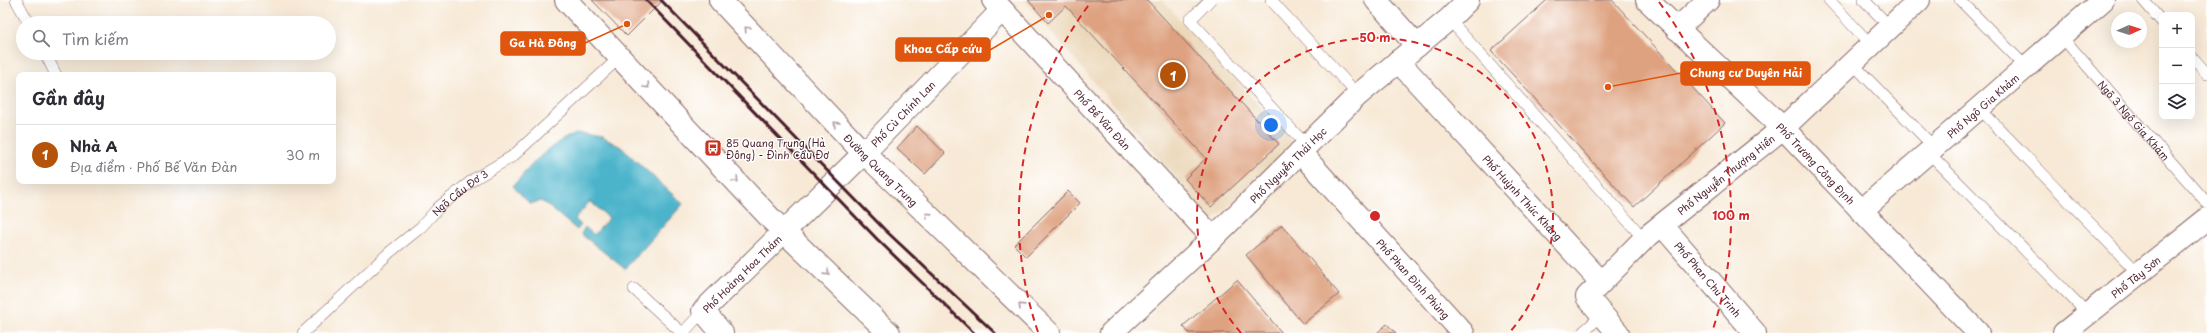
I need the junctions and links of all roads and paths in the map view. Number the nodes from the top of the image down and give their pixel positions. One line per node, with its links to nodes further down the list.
1 (16, 0): 17 (lane)
2 (566, 0): 25 (main road)
3 (720, 0): 38 (main road, Đường Quang Trung, one-way to 3)
4 (1210, 0): 36 (lane)
5 (1270, 0): 33 (lane)
6 (1376, 0): 24 (main road)
7 (1468, 0): 18 (main road, Phố Nguyễn Thái Học)
8 (1647, 0): 21 (main road, Phố Trương Công Định)
9 (1708, 0): 21 (main road)
10 (1829, 0): 23 (lane)
11 (1864, 0): 20 (lane)
12 (1919, 0): 20 (main road, Phố Nguyễn Thượng Hiền)
13 (1960, 0): 30 (lane)
14 (2143, 0): 19 (lane)
15 (2093, 3): 22 (main road, Phố Ngô Gia Khảm)
16 (997, 5): 38 (main road, Phố Cù Chính Lan); 44 (main road, Phố Bế Văn Đàn)
17 (25, 16)
18 (1449, 19): 24 (main road, Phố Nguyễn Thái Học); 45 (lane)
19 (2159, 19)
20 (1890, 27): 23 (main road, Phố Nguyễn Thượng Hiền)
21 (1677, 29): 35 (main road, Phố Trương Công Định)
22 (2062, 37): 30 (main road, Phố Ngô Gia Khảm); 39 (lane, Ngõ 3 Ngô Gia Khảm)
23 (1871, 45): 29 (main road, Phố Nguyễn Thượng Hiền)
24 (1416, 46): 28 (main road, Phố Nguyễn Thái Học)
25 (620, 57): 43 (main road, one-way to 43); 52 (lane, Ngõ Cầu Đơ 3)
26 (48, 60): 31 (lane)
27 (2195, 60): 32 (lane)
28 (1398, 61): 33 (main road, Phố Nguyễn Thái Học); 47 (main road, Phố Huỳnh Thúc Kháng)
29 (1852, 63): 35 (main road, Phố Nguyễn Thượng Hiền); 37 (lane)
30 (2027, 68): 34 (main road, Phố Ngô Gia Khảm)
31 (54, 72)
32 (2207, 74)
33 (1358, 95): 36 (main road, Phố Nguyễn Thái Học)
34 (1980, 109): 37 (main road, Phố Ngô Gia Khảm); 46 (lane)
35 (1783, 128): 40 (main road, Phố Trương Công Định); 42 (main road, Phố Nguyễn Thượng Hiền)
36 (1304, 149): 44 (main road, Phố Nguyễn Thái Học); 58 (main road, Phố Phan Đình Phùng)
37 (1932, 150): 40 (main road, Phố Ngô Gia Khảm); 50 (lane)
38 (864, 153): 43 (main road, Phố Cù Chính Lan); 56 (main road, Đường Quang Trung, one-way to 38)
39 (2207, 203)
40 (1861, 211): 62 (main road, Phố Trương Công Định)
41 (2207, 219): 46 (main road, Phố Tây Sơn)
42 (1662, 225): 45 (main road, Phố Nguyễn Thượng Hiền); 61 (main road, Phố Phan Chu Trinh)
43 (783, 230): 49 (main road, Phố Hoàng Hoa Thám); 55 (main road, one-way to 55)
44 (1213, 238): 57 (main road, Phố Nguyễn Thái Học)
45 (1644, 239): 47 (main road, Phố Nguyễn Thượng Hiền)
46 (2138, 273): 50 (main road, Phố Tây Sơn)
47 (1602, 282): 51 (main road)
48 (634, 289): 53 (lane)
49 (703, 311): 53 (lane); 54 (main road, Phố Hoàng Hoa Thám)
50 (2088, 314): 63 (main road, Phố Tây Sơn)
51 (1602, 315): 59 (lane); 60 (main road)
52 (303, 333)
53 (683, 333)
54 (722, 333)
55 (889, 333)
56 (1049, 333)
57 (1111, 333)
58 (1462, 333)
59 (1582, 333)
60 (1618, 333)
61 (1755, 333)
62 (1978, 333)
63 (2064, 333)

